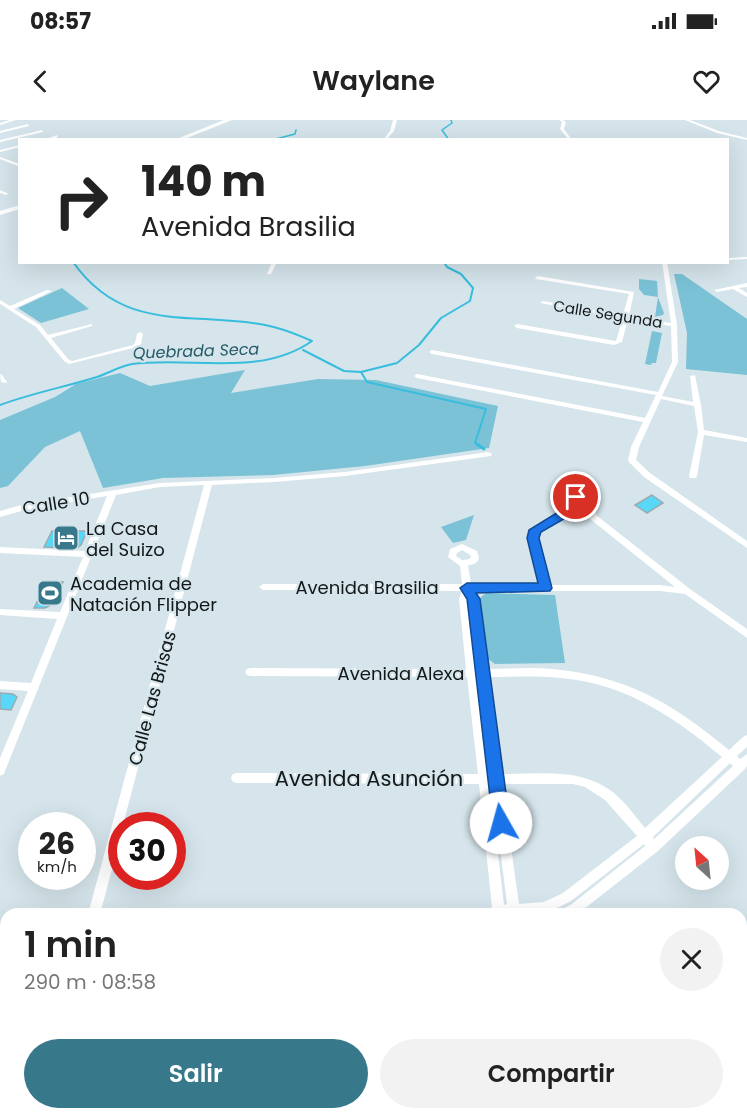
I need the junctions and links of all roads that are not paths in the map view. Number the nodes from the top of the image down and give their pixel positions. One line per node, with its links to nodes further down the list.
1 (14, 120): 6 (street)
2 (229, 120): 12 (main road)
3 (395, 120): 13 (street)
4 (561, 120): 14 (street)
5 (687, 120): 15 (street)
6 (0, 124)
7 (28, 125): 9 (street)
8 (42, 131): 16 (street)
9 (0, 132)
10 (57, 136): 11 (street)
11 (50, 138)
12 (181, 138)
13 (386, 138)
14 (569, 138)
15 (747, 140)
16 (0, 141)
17 (18, 146): 18 (street)
18 (0, 151)
19 (12, 158): 20 (street)
20 (2, 159): 21 (street)
21 (18, 165)
22 (0, 191): 23 (street)
23 (6, 194)
24 (18, 208): 25 (main road)
25 (0, 213)
26 (747, 258): 27 (street)
27 (729, 259)
28 (274, 264): 30 (street)
29 (664, 264): 42 (street)
30 (269, 273)
31 (538, 278): 40 (street)
32 (747, 285): 33 (street)
33 (734, 287): 34 (street); 36 (street)
34 (717, 290)
35 (49, 291): 39 (street)
36 (747, 295)
37 (0, 302): 39 (street)
38 (543, 303): 40 (street, Calle Segunda)
39 (11, 308): 45 (street)
40 (627, 317): 42 (street, Calle Segunda); 43 (street)
41 (90, 325): 45 (street)
42 (674, 325): 49 (street)
43 (518, 326)
44 (140, 334): 45 (street)
45 (47, 337)
46 (432, 352): 49 (street)
47 (417, 376): 51 (street)
48 (693, 376): 50 (street)
49 (660, 394): 50 (street); 51 (street)
50 (698, 403): 52 (street)
51 (648, 421): 59 (street)
52 (701, 432): 53 (street); 55 (street)
53 (747, 440)
54 (488, 454): 56 (street)
55 (693, 476)
56 (209, 482): 57 (street); 82 (street, Calle Las Brisas)
57 (112, 494): 58 (street, Calle 10); 61 (street)
58 (0, 514)
59 (747, 545)
60 (0, 550): 61 (street)
61 (88, 554): 68 (street)
62 (464, 564): 64 (street)
63 (263, 587): 64 (street, Avenida Brasilia)
64 (467, 588): 65 (street, Avenida Brasilia); 71 (street)
65 (546, 588): 66 (street, Avenida Brasilia); 66 (street)
66 (687, 591): 69 (street)
67 (0, 612): 68 (street)
68 (63, 616): 73 (street)
69 (747, 634)
70 (250, 672): 71 (street, Avenida Alexa)
71 (478, 673): 75 (street, Avenida Alexa); 79 (street)
72 (0, 685): 73 (street)
73 (34, 687): 77 (street)
74 (747, 740): 75 (street)
75 (729, 757): 76 (street, Avenida Alexa); 80 (street)
76 (744, 763): 81 (street)
77 (0, 771)
78 (236, 778): 79 (street, Avenida Asunción)
79 (491, 779): 80 (street, Avenida Asunción); 83 (street); 84 (street)
80 (644, 837): 81 (street, Avenida Asunción); 85 (street)
81 (654, 847): 86 (street)
82 (96, 908)
83 (496, 908)
84 (513, 908)
85 (545, 908)
86 (576, 908)

